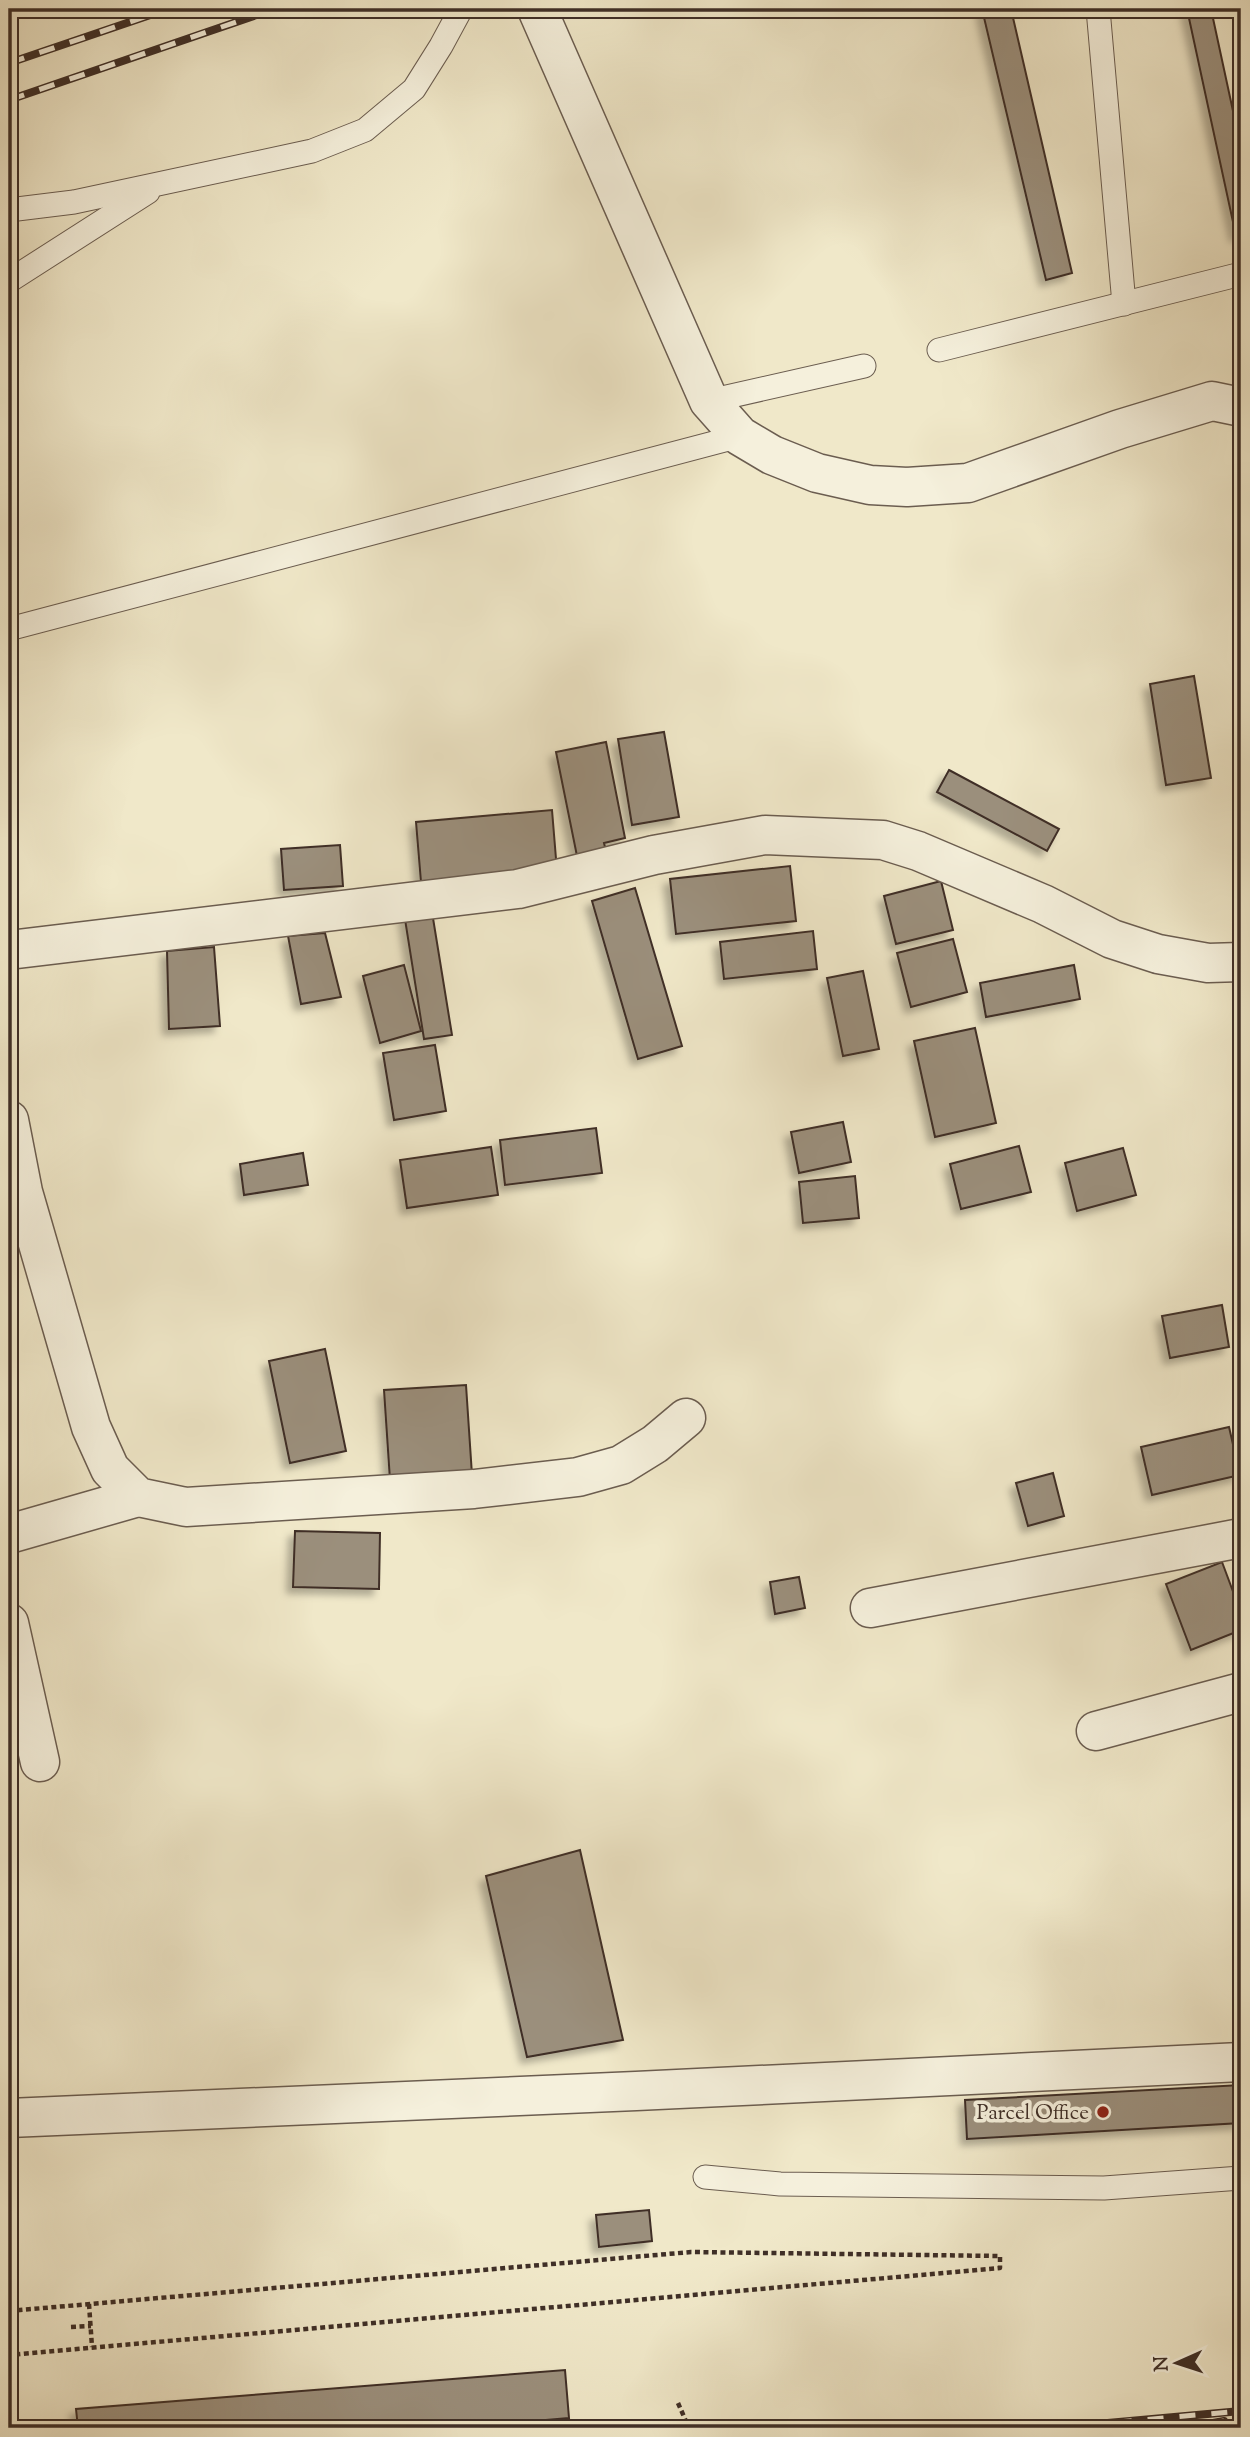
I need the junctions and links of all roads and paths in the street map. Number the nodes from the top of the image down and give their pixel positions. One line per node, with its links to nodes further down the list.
1 (461, 9): 4 (lane)
2 (537, 9): 11 (street)
3 (1098, 9): 8 (lane)
4 (162, 183): 5 (lane); 7 (lane)
5 (9, 210)
6 (1241, 274): 8 (lane)
7 (9, 281)
8 (1124, 304): 9 (lane)
9 (939, 350)
10 (864, 366): 11 (lane)
11 (709, 401): 13 (street)
12 (1241, 407): 13 (street)
13 (740, 436): 14 (lane)
14 (9, 629)
15 (9, 950): 16 (street)
16 (1241, 962)
17 (9, 1120): 19 (street)
18 (686, 1418): 19 (street)
19 (138, 1497): 20 (street)
20 (9, 1534)
21 (1241, 1538): 22 (street)
22 (870, 1608)
23 (9, 1623): 26 (street)
24 (1241, 1692): 25 (street)
25 (1096, 1731)
26 (40, 1762)
27 (1241, 2062): 28 (street)
28 (9, 2118)
29 (705, 2177): 30 (lane)
30 (1241, 2178)
31 (89, 2304): 32 (path); 33 (path); 36 (path)
32 (9, 2311)
33 (91, 2326): 34 (path); 35 (path)
34 (71, 2327)
35 (92, 2347)
36 (9, 2355)
37 (678, 2403): 38 (path)
38 (689, 2428)

